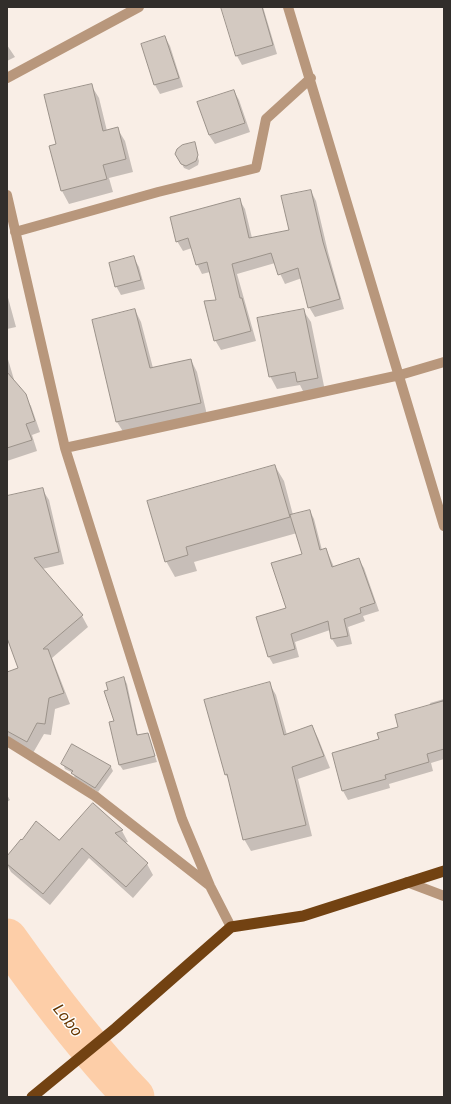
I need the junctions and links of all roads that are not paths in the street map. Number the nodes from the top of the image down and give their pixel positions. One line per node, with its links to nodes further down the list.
1 (139, 7): 3 (street)
2 (288, 7): 4 (street)
3 (7, 78)
4 (311, 78): 6 (street); 8 (street)
5 (7, 195): 6 (street)
6 (15, 232): 9 (street)
7 (444, 362): 8 (street)
8 (400, 375): 9 (street); 10 (street)
9 (65, 448): 14 (street)
10 (444, 526)
11 (7, 741): 14 (street)
12 (444, 871): 13 (highway)
13 (407, 882): 15 (street); 16 (highway)
14 (210, 886): 16 (street)
15 (444, 896)
16 (231, 927): 17 (highway)
17 (32, 1097)

